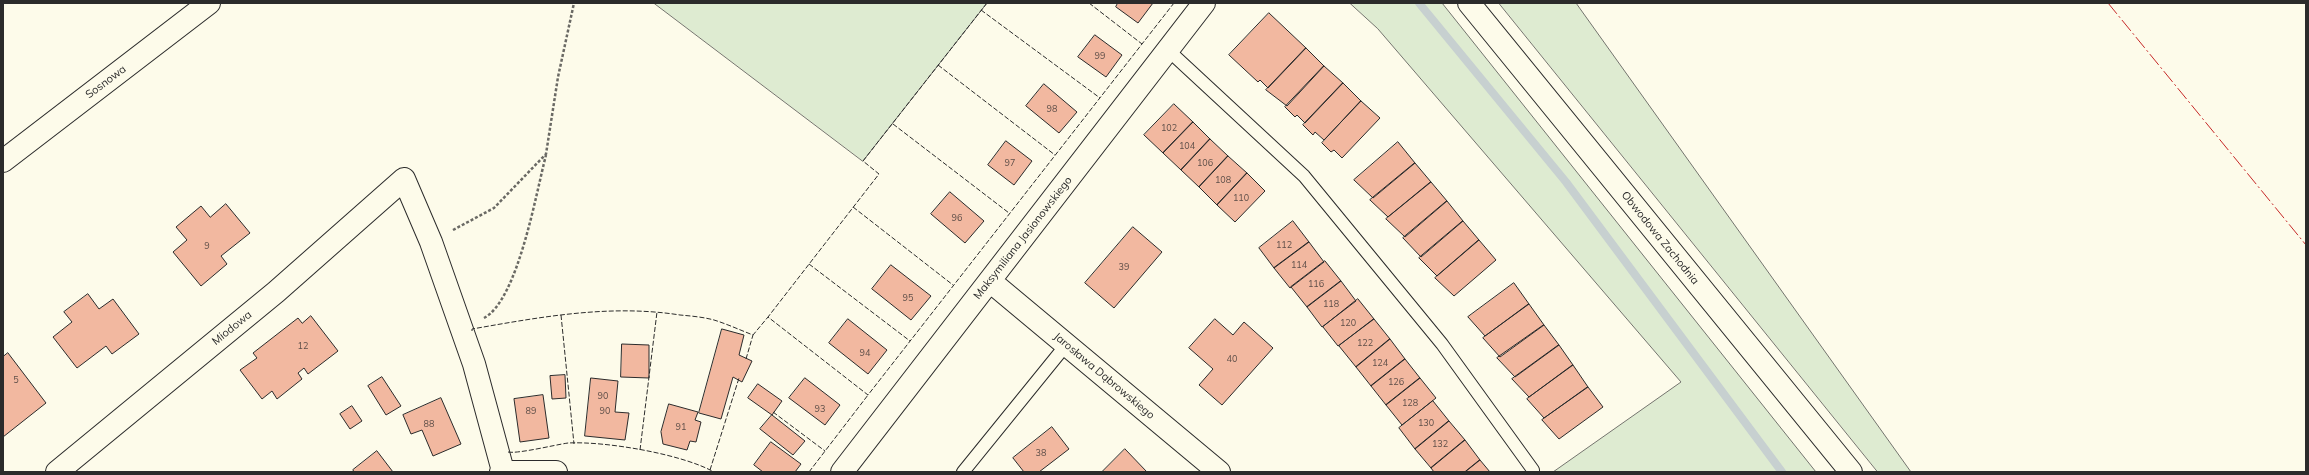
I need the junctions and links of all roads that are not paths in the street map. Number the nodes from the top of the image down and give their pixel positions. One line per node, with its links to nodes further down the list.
1 (209, 3): 5 (street, Sosnowa)
2 (1204, 3): 4 (street, Maksymiliana Jasionowskiego)
3 (1469, 3): 15 (street, Obwodowa Zachodnia)
4 (1168, 50): 6 (street, Maksymiliana Jasionowskiego); 8 (lane)
5 (3, 161)
6 (990, 281): 7 (street, Jarosława Dąbrowskiego); 12 (street, Maksymiliana Jasionowskiego)
7 (1066, 345): 13 (lane); 14 (street, Jarosława Dąbrowskiego)
8 (1534, 470)
9 (502, 471): 10 (street, Miodowa); 11 (street)
10 (57, 472)
11 (556, 472)
12 (842, 472)
13 (963, 472)
14 (1219, 472)
15 (1851, 472)

